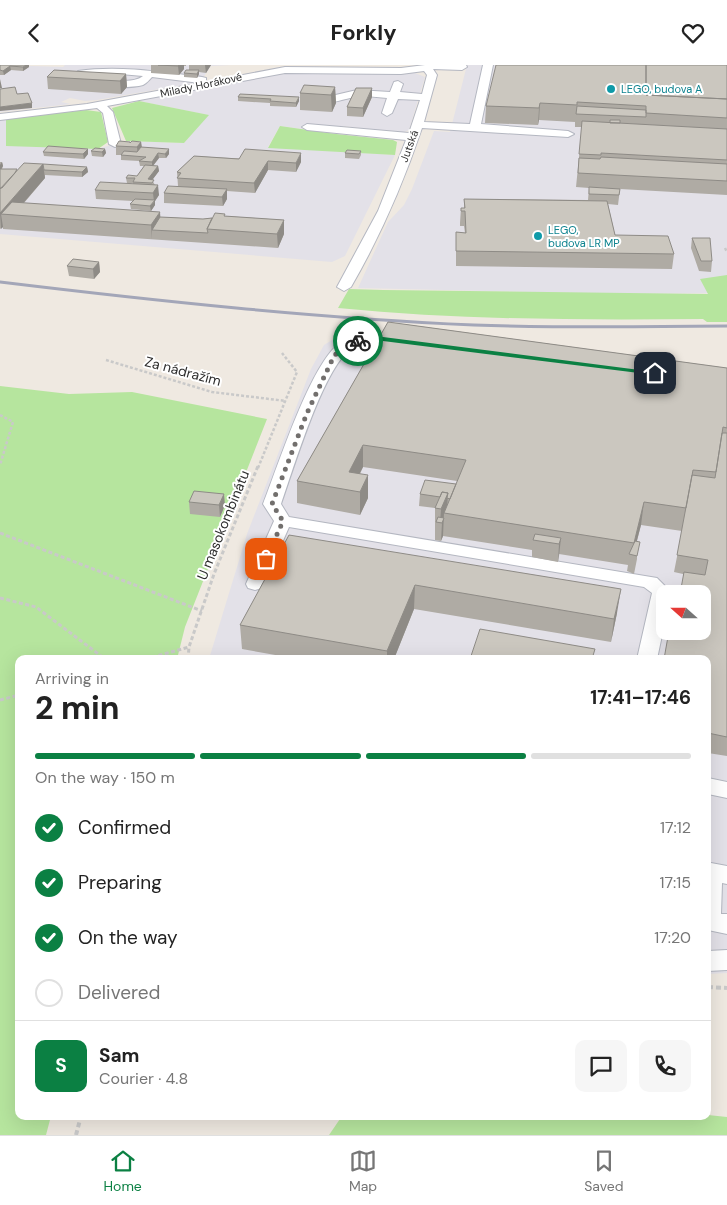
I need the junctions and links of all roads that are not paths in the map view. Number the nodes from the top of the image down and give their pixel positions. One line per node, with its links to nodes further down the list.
1 (488, 65): 16 (street)
2 (430, 66): 3 (street); 6 (street, Milady Horákové); 9 (street, Jutská)
3 (462, 67)
4 (233, 68): 6 (street)
5 (149, 73): 5 (street); 6 (street)
6 (228, 79): 11 (street, Milady Horákové)
7 (399, 82): 8 (street)
8 (395, 95): 9 (street); 10 (street); 12 (street)
9 (426, 97): 14 (street, Jutská)
10 (303, 99)
11 (99, 105): 13 (street, Milady Horákové); 19 (street)
12 (387, 113)
13 (0, 117)
14 (416, 125): 16 (street); 18 (street, Jutská)
15 (307, 127): 18 (street)
16 (475, 127): 17 (street)
17 (568, 133)
18 (412, 137): 20 (street, Jutská)
19 (115, 144)
20 (354, 280)
21 (422, 344): 22 (street)
22 (283, 521): 23 (street); 24 (street)
23 (255, 584)
24 (649, 655)
25 (711, 787): 26 (street)
26 (727, 790)
27 (727, 875): 28 (street)
28 (714, 922)
29 (727, 960): 30 (street)
30 (711, 961)

